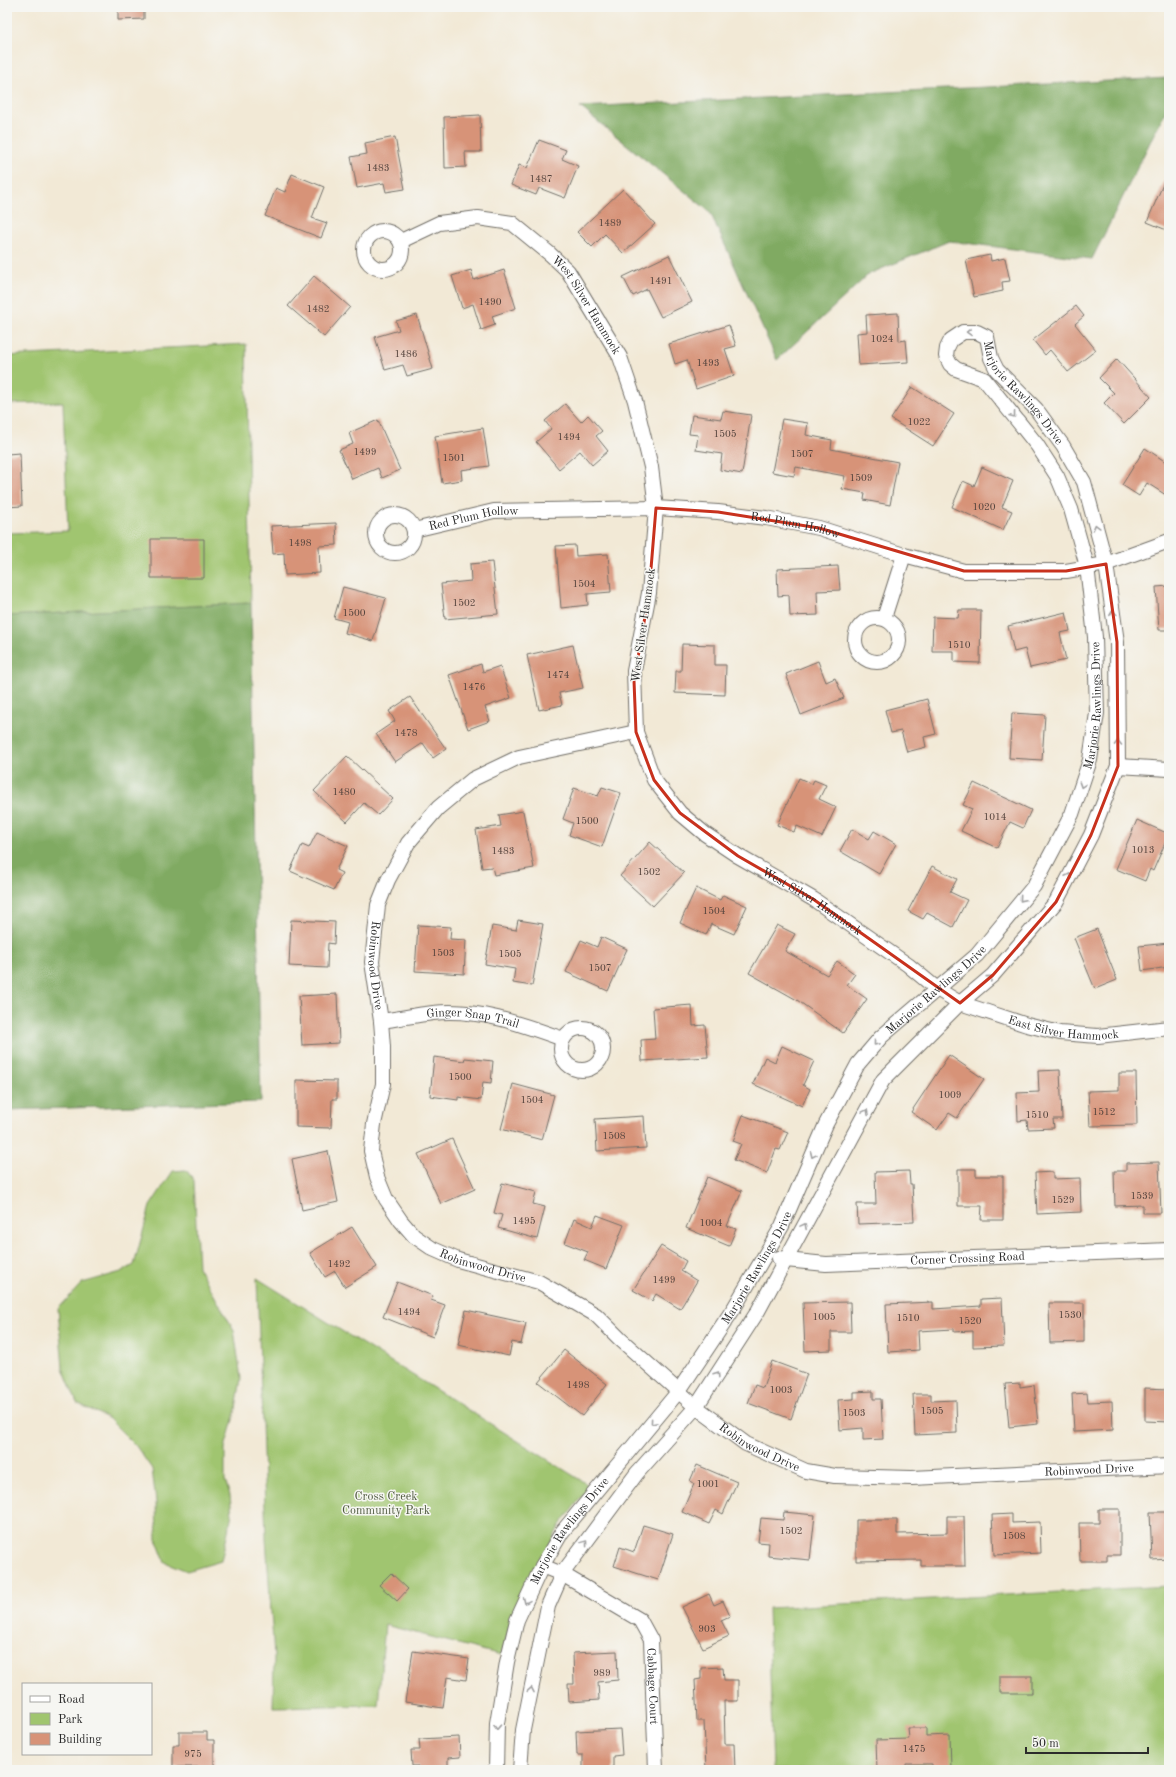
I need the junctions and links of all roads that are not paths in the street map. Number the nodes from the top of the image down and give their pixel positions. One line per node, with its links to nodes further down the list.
1 (401, 241): 2 (street, West Silver Hammock)
2 (656, 508): 3 (street, Red Plum Hollow); 5 (street, Red Plum Hollow); 9 (street, West Silver Hammock)
3 (414, 530)
4 (1169, 541): 6 (street, Red Plum Hollow)
5 (904, 555): 7 (street, Red Plum Hollow); 8 (street)
6 (1106, 564): 7 (street, Red Plum Hollow); 7 (street, Marjorie Rawlings Drive, one-way to 7); 10 (street, Marjorie Rawlings Drive, one-way to 6)
7 (1087, 566): 12 (street, Marjorie Rawlings Drive, one-way to 12)
8 (884, 618)
9 (636, 732): 12 (street, West Silver Hammock); 14 (street, Robinwood Drive)
10 (1118, 766): 11 (street); 13 (street, Marjorie Rawlings Drive, one-way to 10)
11 (1169, 769)
12 (937, 989): 13 (street, West Silver Hammock); 18 (street, Marjorie Rawlings Drive, one-way to 18)
13 (960, 1003): 15 (street, East Silver Hammock); 19 (street, Marjorie Rawlings Drive, one-way to 13)
14 (381, 1022): 16 (street, Ginger Snap Trail); 20 (street, Robinwood Drive)
15 (1169, 1028)
16 (563, 1039)
17 (1169, 1250): 19 (street, Corner Crossing Road)
18 (767, 1254): 19 (street, Corner Crossing Road); 20 (street, Marjorie Rawlings Drive)
19 (786, 1260): 21 (street, Marjorie Rawlings Drive, one-way to 19)
20 (678, 1392): 21 (street, Robinwood Drive); 23 (street, Marjorie Rawlings Drive, one-way to 23)
21 (696, 1407): 22 (street, Robinwood Drive); 24 (street, Marjorie Rawlings Drive, one-way to 21)
22 (1169, 1466)
23 (542, 1566): 24 (street, Cabbage Court); 25 (street, Marjorie Rawlings Drive, one-way to 25)
24 (562, 1574): 26 (street, Marjorie Rawlings Drive, one-way to 24); 27 (street, Cabbage Court)
25 (496, 1770)
26 (520, 1770)
27 (656, 1770)

